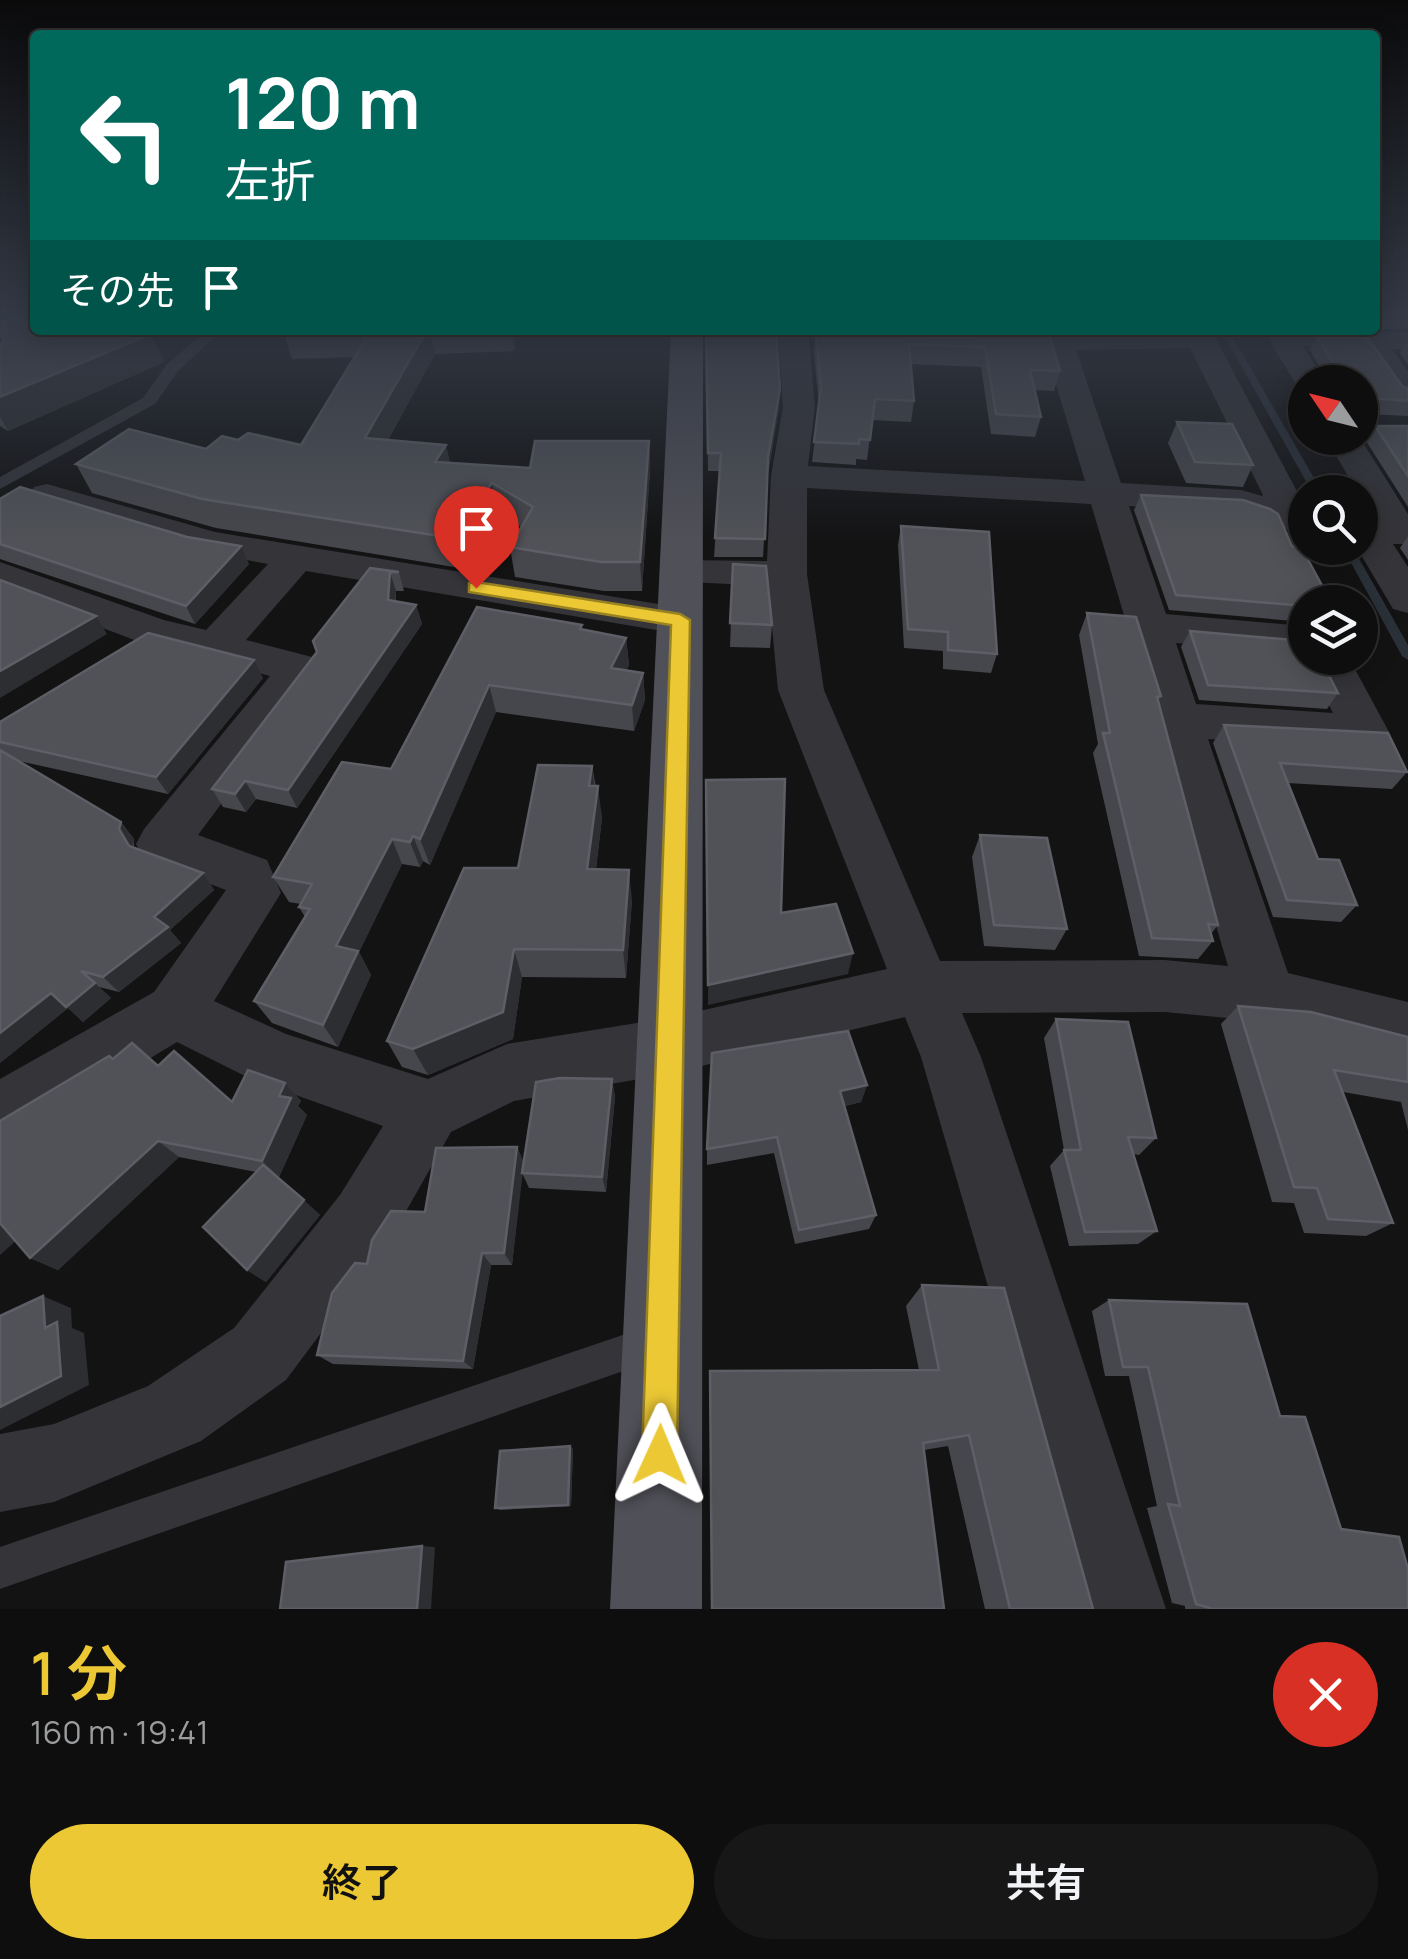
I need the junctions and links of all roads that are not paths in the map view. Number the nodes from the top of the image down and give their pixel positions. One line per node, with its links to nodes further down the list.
1 (158, 392): 8 (lane)
2 (686, 392): 17 (main road)
3 (800, 392): 7 (street)
4 (1073, 392): 9 (street)
5 (1228, 392): 11 (street)
6 (1366, 455): 13 (street)
7 (789, 476): 9 (street); 15 (street)
8 (0, 484)
9 (1106, 492): 12 (street); 19 (street)
10 (48, 495): 14 (street)
11 (1288, 512)
12 (1288, 517)
13 (1384, 533): 18 (street)
14 (296, 558): 17 (street); 22 (street)
15 (787, 574): 17 (street); 26 (street)
16 (0, 575): 20 (street)
17 (681, 596): 30 (main road)
18 (1408, 600)
19 (1149, 627): 21 (street); 25 (street)
20 (152, 631): 22 (street); 23 (street)
21 (1288, 639)
22 (215, 648): 28 (street)
23 (101, 662)
24 (1336, 675): 25 (street)
25 (1179, 720): 27 (street)
26 (924, 987): 27 (street); 30 (street); 37 (street)
27 (1266, 995): 29 (street)
28 (175, 1012): 31 (street); 32 (street)
29 (1408, 1030)
30 (668, 1046): 31 (street); 33 (main road)
31 (429, 1110): 34 (street)
32 (0, 1114)
33 (662, 1340): 35 (lane); 36 (main road)
34 (0, 1473)
35 (0, 1568)
36 (656, 1609)
37 (1124, 1609)

